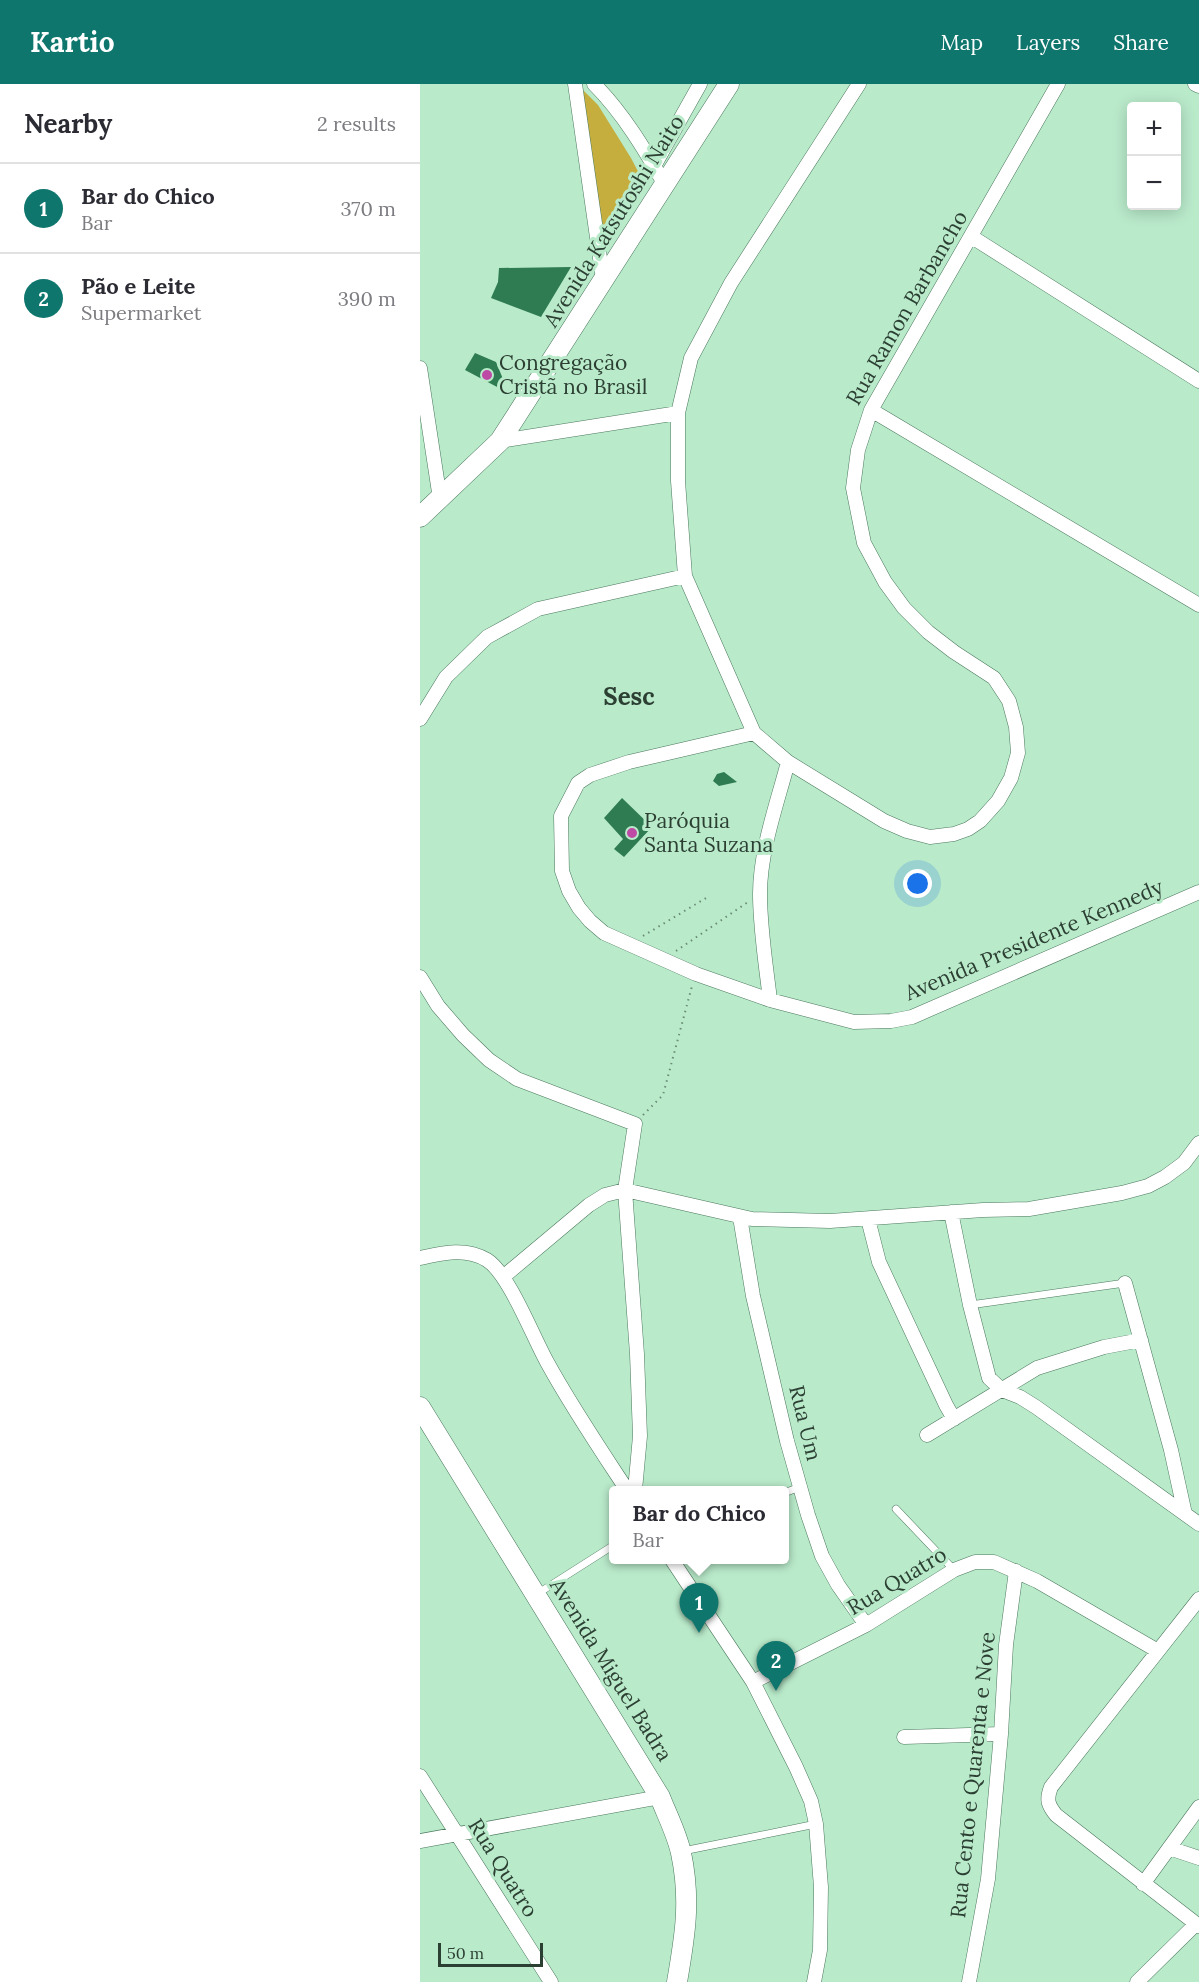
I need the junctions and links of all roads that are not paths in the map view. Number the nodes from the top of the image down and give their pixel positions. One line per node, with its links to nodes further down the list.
1 (575, 84): 12 (street)
2 (594, 84): 9 (street)
3 (700, 84): 9 (street)
4 (729, 84): 10 (main road, Avenida Katsutoshi Naito)
5 (859, 84): 16 (street)
6 (1058, 84): 11 (street, Rua Ramon Barbancho)
7 (1195, 84): 8 (street)
8 (1199, 86)
9 (654, 166): 10 (street)
10 (665, 185): 12 (main road, Avenida Katsutoshi Naito)
11 (972, 237): 14 (street); 15 (street, Rua Ramon Barbancho)
12 (603, 279): 17 (main road, Avenida Katsutoshi Naito)
13 (420, 368): 18 (street)
14 (1199, 381)
15 (871, 410): 21 (street); 24 (street, Rua Ramon Barbancho)
16 (678, 413): 17 (street); 20 (street)
17 (500, 441): 18 (main road, Avenida Katsutoshi Naito)
18 (440, 499): 19 (main road, Avenida Katsutoshi Naito)
19 (420, 517)
20 (685, 576): 22 (street); 23 (street)
21 (1199, 604)
22 (420, 719)
23 (754, 733): 24 (street); 27 (street, Avenida Presidente Kennedy)
24 (788, 762): 27 (street)
25 (1199, 892): 27 (street, Avenida Presidente Kennedy)
26 (420, 977): 29 (street)
27 (770, 1000)
28 (1199, 1143): 30 (street)
29 (625, 1190): 31 (street); 34 (street); 43 (street)
30 (951, 1212): 32 (street); 36 (street)
31 (740, 1217): 32 (street); 44 (street, Rua Um)
32 (868, 1219): 40 (street)
33 (420, 1258): 34 (street)
34 (503, 1277): 42 (street)
35 (1125, 1283): 36 (lane); 37 (street)
36 (970, 1305): 38 (street)
37 (1141, 1340): 38 (street); 47 (street)
38 (1002, 1390): 40 (street); 47 (street)
39 (420, 1407): 53 (main road, Avenida Miguel Badra)
40 (954, 1419): 41 (street)
41 (927, 1435)
42 (624, 1486)
43 (635, 1486)
44 (800, 1487): 45 (lane); 55 (street, Rua Um)
45 (789, 1491)
46 (896, 1509): 51 (lane)
47 (1185, 1514): 48 (street)
48 (1199, 1524)
49 (609, 1548): 53 (lane)
50 (675, 1564): 57 (street)
51 (954, 1570): 52 (street, Rua Quatro); 55 (street, Rua Quatro)
52 (1016, 1571): 56 (street, Rua Quatro); 58 (street, Rua Cento e Quarenta e Nove)
53 (536, 1594): 61 (main road, Avenida Miguel Badra)
54 (1199, 1599): 56 (street)
55 (866, 1625): 57 (street, Rua Quatro)
56 (1158, 1651): 69 (street)
57 (753, 1682): 63 (street)
58 (1001, 1734): 59 (street); 74 (street, Rua Cento e Quarenta e Nove)
59 (904, 1737)
60 (420, 1776): 64 (street, Rua Quatro)
61 (660, 1797): 64 (street); 67 (main road, Avenida Miguel Badra)
62 (1199, 1807): 66 (street)
63 (816, 1824): 67 (lane); 73 (street)
64 (458, 1835): 65 (street); 71 (street, Rua Quatro)
65 (420, 1841)
66 (1169, 1848): 68 (street); 69 (street)
67 (681, 1851): 72 (main road, Avenida Miguel Badra)
68 (1199, 1858)
69 (1143, 1884): 70 (street)
70 (1198, 1925): 75 (street)
71 (550, 1982)
72 (677, 1982)
73 (814, 1982)
74 (969, 1982)
75 (1137, 1982)

